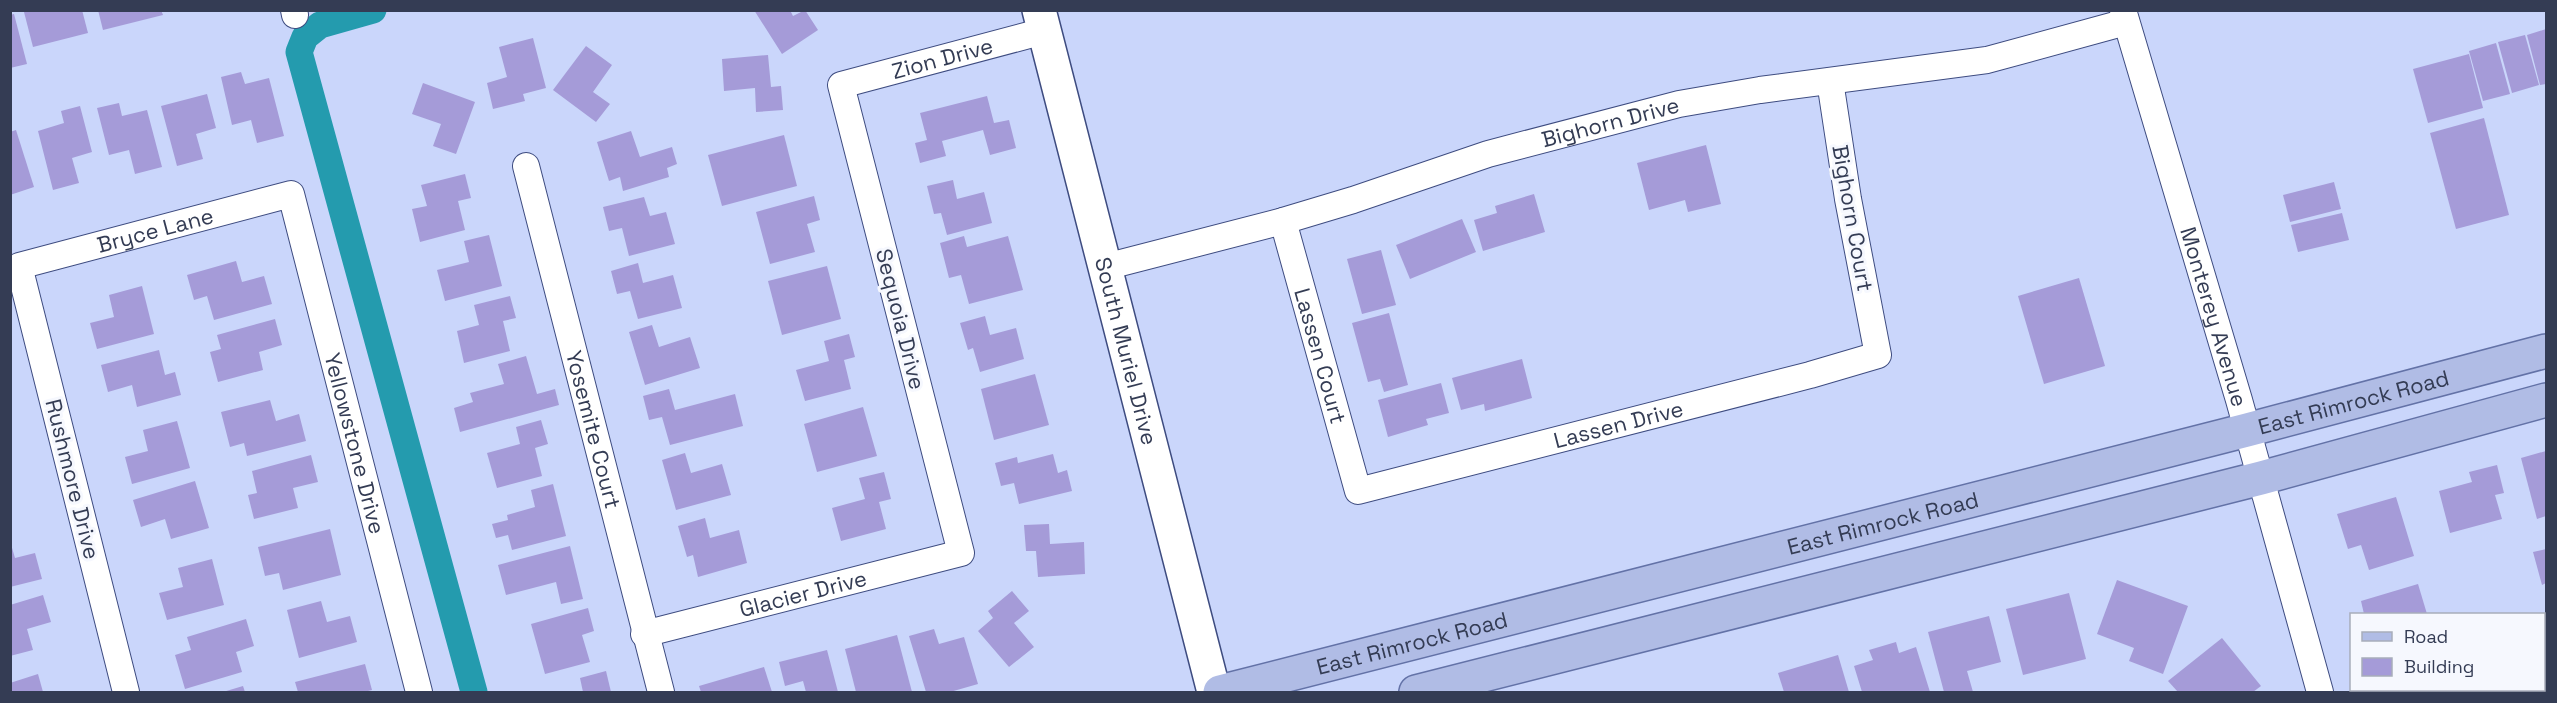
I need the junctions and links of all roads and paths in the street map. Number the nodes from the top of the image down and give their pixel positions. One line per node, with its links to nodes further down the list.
1 (2125, 16): 3 (street, Bighorn Drive); 13 (street, Monterey Avenue)
2 (1042, 21): 4 (street, Zion Drive); 9 (street, South Muriel Drive)
3 (1830, 81): 7 (street, Bighorn Drive); 11 (street, Bighorn Court)
4 (841, 85): 16 (street, Sequoia Drive)
5 (526, 165): 17 (street, Yosemite Court)
6 (291, 194): 8 (street, Bryce Lane); 19 (street, Yellowstone Drive)
7 (1283, 221): 9 (street, Bighorn Drive); 15 (street, Lassen Court)
8 (19, 266): 18 (street, Rushmore Drive)
9 (1105, 267): 21 (street, South Muriel Drive)
10 (2547, 351): 13 (main road, East Rimrock Road)
11 (1878, 355): 15 (street, Lassen Drive)
12 (2547, 400): 14 (main road)
13 (2247, 430): 14 (street, Monterey Avenue); 22 (main road, East Rimrock Road)
14 (2260, 478): 23 (main road); 24 (street, Monterey Avenue)
15 (1358, 491)
16 (961, 553): 17 (street, Glacier Drive)
17 (644, 633): 20 (street, Yosemite Court)
18 (126, 693)
19 (419, 693)
20 (661, 693)
21 (1214, 693)
22 (1220, 693)
23 (1416, 693)
24 (2320, 693)

